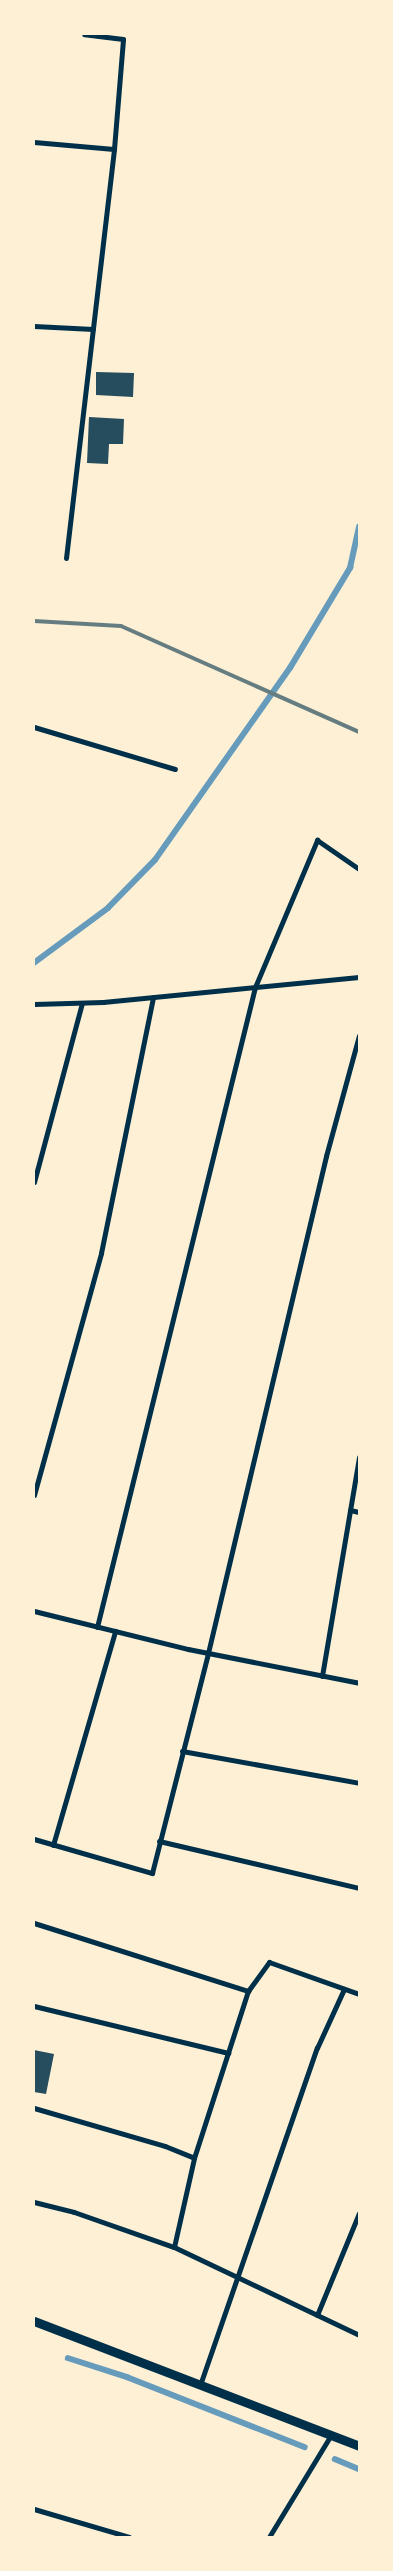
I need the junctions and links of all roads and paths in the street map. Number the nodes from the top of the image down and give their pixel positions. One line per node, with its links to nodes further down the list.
1 (84, 34): 2 (street)
2 (122, 36): 4 (street)
3 (34, 142): 4 (street)
4 (114, 149): 6 (street)
5 (34, 326): 6 (street)
6 (93, 329): 7 (street)
7 (66, 558)
8 (34, 726): 9 (street)
9 (175, 769)
10 (359, 869): 12 (street)
11 (359, 976): 12 (street)
12 (255, 987): 13 (street); 23 (street)
13 (153, 997): 14 (street); 19 (street)
14 (82, 1003): 15 (street); 17 (street)
15 (34, 1004)
16 (359, 1035): 25 (street)
17 (34, 1182)
18 (359, 1457): 20 (street)
19 (34, 1495)
20 (350, 1510): 21 (street); 26 (street)
21 (359, 1512)
22 (34, 1611): 23 (street)
23 (97, 1627): 24 (street)
24 (115, 1631): 25 (street); 32 (street)
25 (208, 1653): 26 (street); 28 (street)
26 (322, 1676): 27 (street)
27 (359, 1684)
28 (182, 1751): 29 (street); 31 (street)
29 (359, 1783)
30 (34, 1839): 32 (street)
31 (159, 1841): 32 (street); 33 (street)
32 (53, 1845)
33 (359, 1888)
34 (34, 1922): 36 (street)
35 (344, 1989): 36 (street); 37 (street); 45 (street)
36 (248, 1991): 39 (street)
37 (359, 1994)
38 (34, 2006): 39 (street)
39 (228, 2053): 41 (street)
40 (34, 2108): 41 (street)
41 (194, 2158): 44 (street)
42 (34, 2202): 44 (street)
43 (359, 2213): 46 (street)
44 (174, 2247): 45 (street)
45 (240, 2278): 46 (street); 49 (street)
46 (317, 2315): 48 (street)
47 (34, 2321): 49 (street)
48 (359, 2335)
49 (200, 2386): 50 (street)
50 (330, 2435): 51 (street); 55 (street)
51 (359, 2446)
52 (34, 2509): 53 (street)
53 (121, 2536): 54 (street)
54 (129, 2537)
55 (269, 2537)

